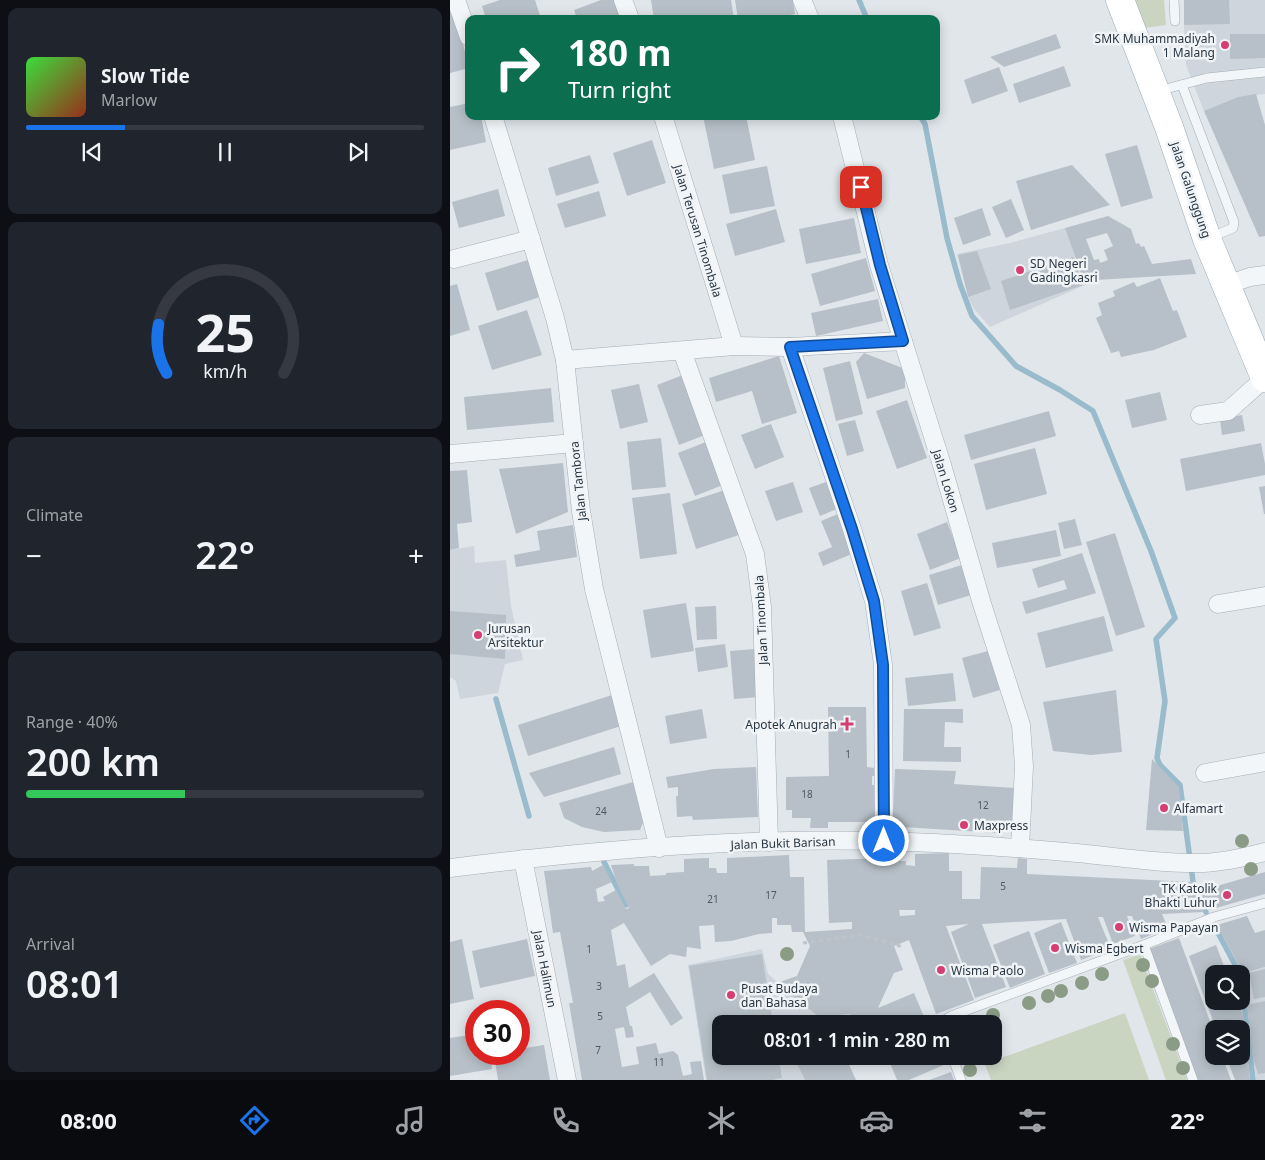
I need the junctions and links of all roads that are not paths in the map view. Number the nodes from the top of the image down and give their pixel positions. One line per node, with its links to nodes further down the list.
1 (456, 0): 9 (street)
2 (623, 0): 6 (street)
3 (802, 0): 7 (street)
4 (1120, 0): 12 (main road, Jalan Galunggung)
5 (1174, 0): 8 (lane)
6 (629, 15)
7 (808, 15)
8 (1175, 22)
9 (465, 26)
10 (1265, 72): 11 (lane)
11 (1182, 85): 12 (lane); 17 (lane)
12 (1155, 92): 17 (main road, Jalan Galunggung)
13 (494, 120): 16 (street, Jalan Tambora)
14 (664, 120): 22 (street, Jalan Terusan Tinombala)
15 (843, 120): 21 (street, Jalan Lokon)
16 (531, 239): 18 (street); 25 (street, Jalan Tambora)
17 (1207, 239): 20 (main road, Jalan Galunggung)
18 (454, 259)
19 (1265, 275): 20 (street)
20 (1226, 285): 26 (main road, Jalan Galunggung)
21 (903, 341): 23 (street); 37 (street, Jalan Lokon)
22 (734, 346): 23 (street); 24 (street)
23 (790, 347): 34 (street)
24 (682, 351): 25 (street); 35 (street, Jalan Tinombala)
25 (564, 360): 28 (street, Jalan Tambora)
26 (1265, 378): 27 (street)
27 (1200, 415)
28 (574, 443): 29 (street); 36 (street, Jalan Tambora)
29 (450, 454)
30 (1265, 596): 31 (street)
31 (1218, 604)
32 (1265, 762): 33 (street)
33 (1205, 773)
34 (884, 841): 35 (street, Jalan Bukit Barisan); 37 (street, Jalan Bukit Barisan)
35 (769, 842): 36 (street, Jalan Bukit Barisan)
36 (659, 848): 39 (street, Jalan Bukit Barisan)
37 (1020, 848): 38 (street, Jalan Bukit Barisan)
38 (1265, 852)
39 (523, 859): 40 (street, Jalan Bukit Barisan); 45 (street, Jalan Halimun)
40 (450, 868)
41 (1265, 903): 42 (lane)
42 (1144, 945): 43 (lane); 47 (lane)
43 (954, 1015)
44 (955, 1065): 46 (lane)
45 (567, 1080)
46 (961, 1080)
47 (1194, 1080)

